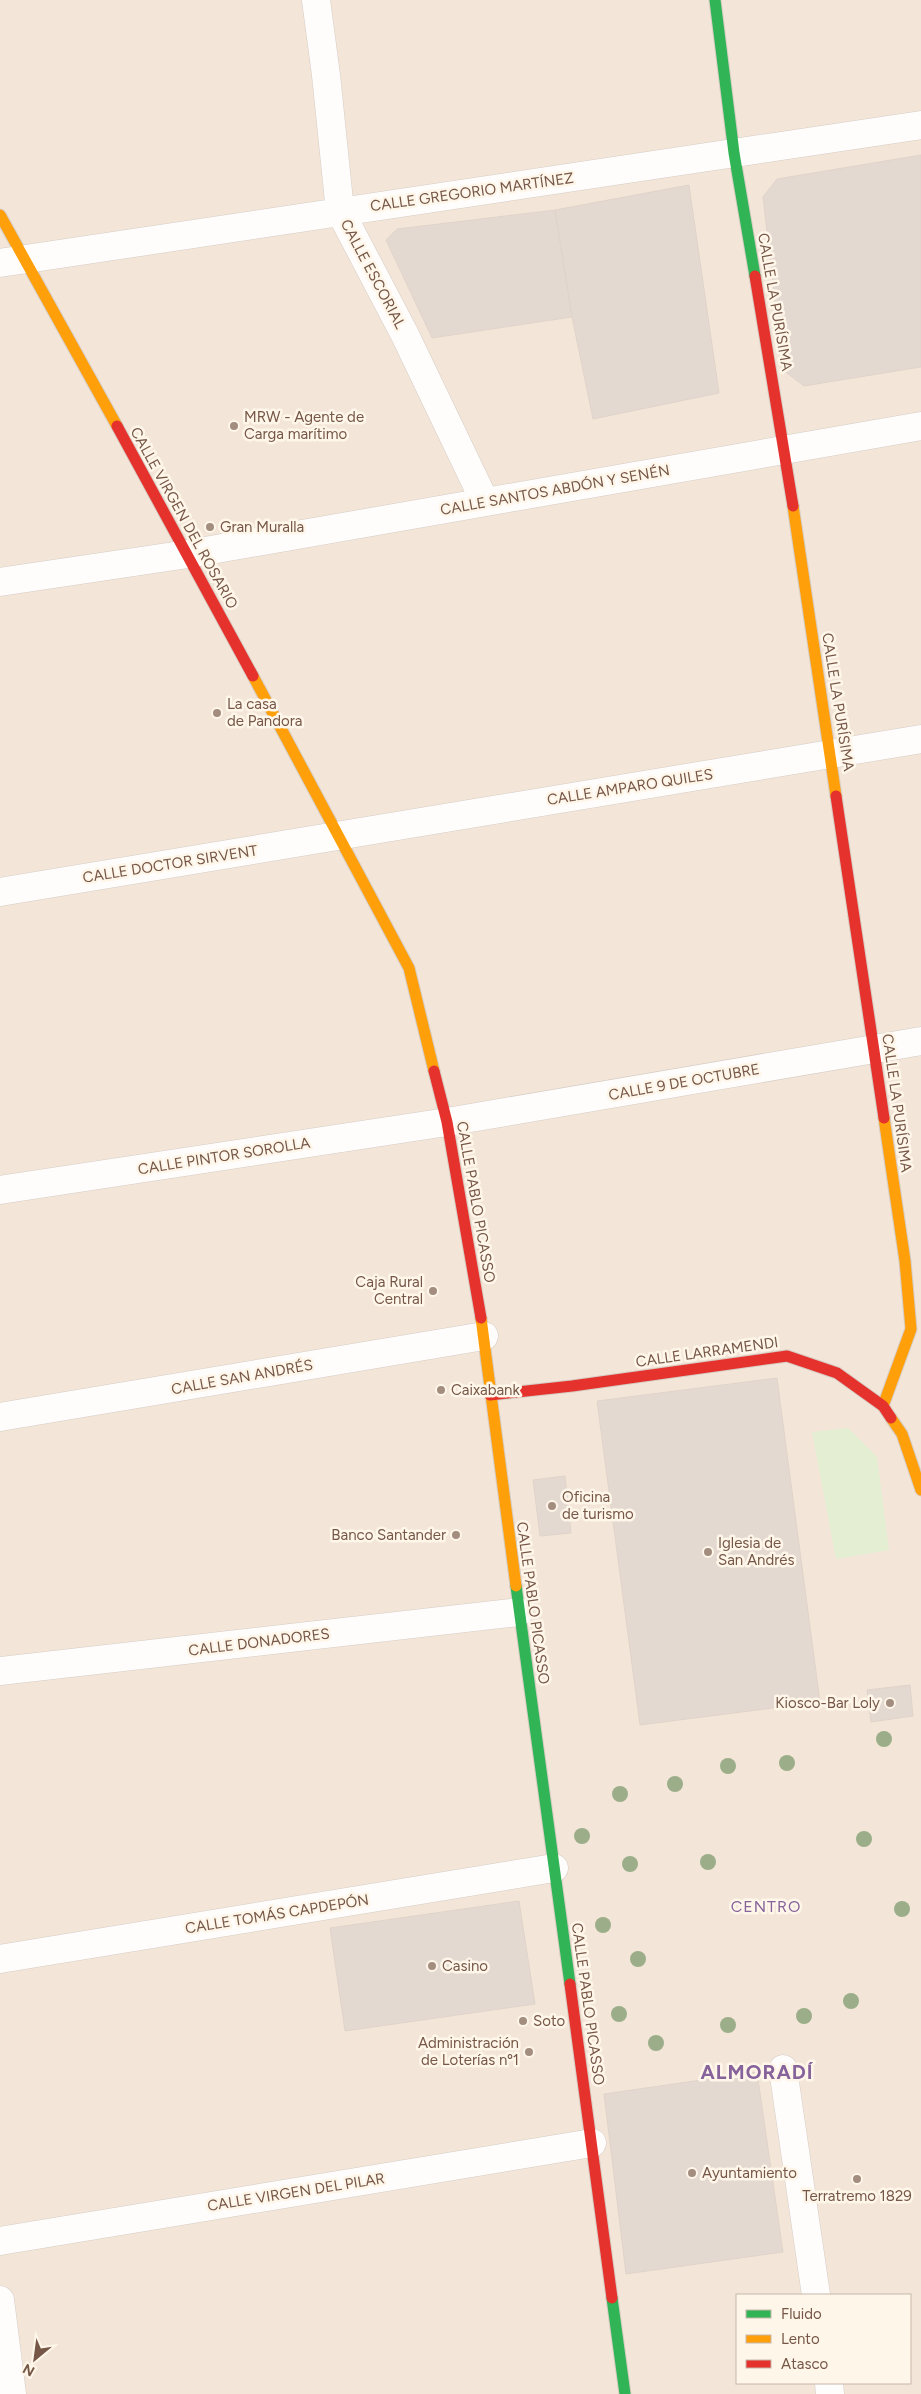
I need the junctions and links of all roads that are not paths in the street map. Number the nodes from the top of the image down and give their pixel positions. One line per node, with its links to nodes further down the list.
1 (316, 0): 5 (street, CALLE ESCORIAL)
2 (715, 0): 4 (main road, CALLE LA PURÍSIMA)
3 (921, 125): 4 (street, CALLE GREGORIO MARTÍNEZ)
4 (734, 153): 5 (street, CALLE GREGORIO MARTÍNEZ); 9 (main road, CALLE LA PURÍSIMA)
5 (340, 212): 7 (street, CALLE GREGORIO MARTÍNEZ); 10 (street, CALLE ESCORIAL)
6 (0, 215): 7 (main road, CALLE VIRGEN DEL ROSARIO)
7 (11, 261): 11 (main road, CALLE VIRGEN DEL ROSARIO)
8 (921, 426): 9 (street, CALLE SANTOS ABDÓN Y SENÉN)
9 (785, 450): 10 (street, CALLE SANTOS ABDÓN Y SENÉN); 14 (main road, CALLE LA PURÍSIMA)
10 (485, 502): 11 (street, CALLE SANTOS ABDÓN Y SENÉN)
11 (188, 554): 12 (street, CALLE SANTOS ABDÓN Y SENÉN); 15 (main road, CALLE VIRGEN DEL ROSARIO)
12 (0, 582)
13 (921, 739): 14 (street, CALLE AMPARO QUILES)
14 (830, 754): 15 (street, CALLE AMPARO QUILES); 18 (main road, CALLE LA PURÍSIMA)
15 (339, 836): 16 (street, CALLE DOCTOR SIRVENT); 19 (main road, CALLE PABLO PICASSO)
16 (0, 892)
17 (921, 1041): 18 (street, CALLE 9 DE OCTUBRE)
18 (874, 1049): 19 (street, CALLE 9 DE OCTUBRE); 21 (main road, CALLE LA PURÍSIMA)
19 (447, 1122): 20 (street, CALLE PINTOR SOROLLA); 22 (main road, CALLE PABLO PICASSO)
20 (0, 1190)
21 (913, 1260): 24 (main road, CALLE LA PURÍSIMA)
22 (484, 1336): 23 (main road, CALLE PABLO PICASSO); 25 (street, CALLE SAN ANDRÉS)
23 (490, 1395): 24 (main road, CALLE LARRAMENDI); 27 (main road, CALLE PABLO PICASSO)
24 (883, 1406): 26 (main road, CALLE LARRAMENDI)
25 (0, 1417)
26 (921, 1490)
27 (519, 1612): 28 (street, CALLE DONADORES); 29 (main road, CALLE PABLO PICASSO)
28 (0, 1671)
29 (554, 1868): 30 (street, CALLE TOMÁS CAPDEPÓN); 32 (main road, CALLE PABLO PICASSO)
30 (0, 1959)
31 (783, 2068): 34 (street)
32 (592, 2143): 33 (street, CALLE VIRGEN DEL PILAR); 37 (main road, CALLE PABLO PICASSO)
33 (0, 2241)
34 (816, 2294)
35 (0, 2300): 36 (street)
36 (12, 2394)
37 (623, 2394)

